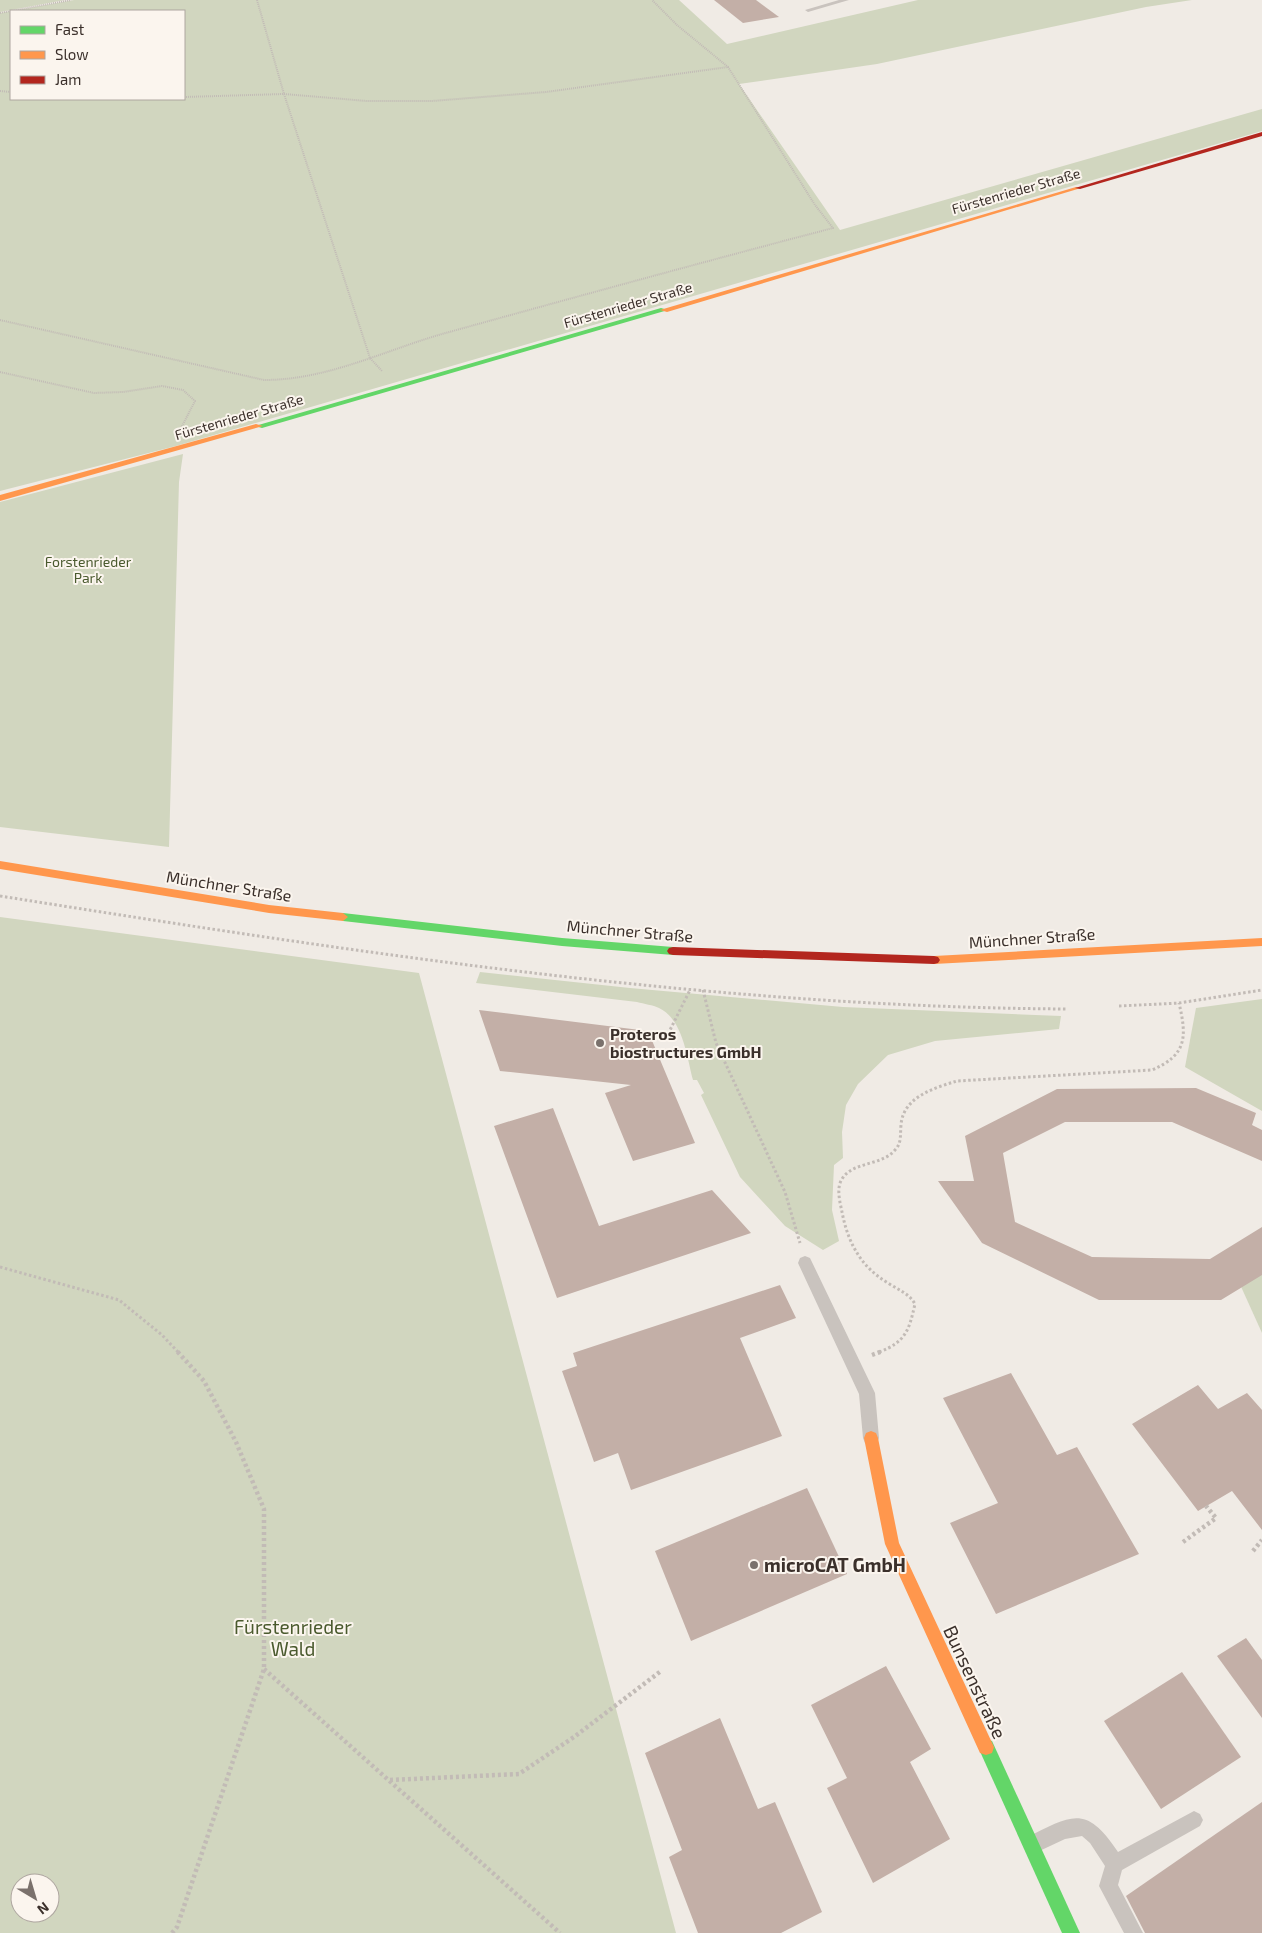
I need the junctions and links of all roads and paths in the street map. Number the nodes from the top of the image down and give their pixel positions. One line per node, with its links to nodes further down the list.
1 (71, 0): 5 (path)
2 (257, 0): 8 (path)
3 (652, 0): 7 (path)
4 (846, 0): 6 (lane)
5 (16, 10)
6 (808, 10)
7 (728, 67): 8 (path); 12 (path)
8 (284, 94): 9 (path); 12 (path)
9 (185, 97)
10 (1262, 134): 14 (street, Fürstenrieder Straße)
11 (0, 320): 12 (path)
12 (370, 358): 14 (path)
13 (0, 372): 15 (path)
14 (406, 386): 15 (street, Fürstenrieder Straße)
15 (184, 448): 16 (street, Fürstenrieder Straße)
16 (0, 498)
17 (0, 865): 19 (street, Münchner Straße)
18 (0, 896): 20 (path)
19 (1262, 942)
20 (690, 990): 21 (path); 26 (path)
21 (703, 990): 25 (path); 27 (path)
22 (1262, 990): 23 (path)
23 (1179, 1003): 24 (path); 29 (path)
24 (1119, 1006)
25 (1067, 1009)
26 (668, 1034)
27 (805, 1263): 29 (lane)
28 (0, 1267): 35 (path)
29 (853, 1362): 30 (lane)
30 (871, 1438): 39 (street, Bunsenstraße)
31 (1206, 1506): 33 (path)
32 (1262, 1540): 34 (path)
33 (1183, 1542)
34 (1253, 1551)
35 (264, 1669): 37 (path); 41 (path)
36 (662, 1671): 37 (path)
37 (390, 1780): 42 (path)
38 (1194, 1820): 40 (lane)
39 (1031, 1846): 40 (lane); 43 (street, Bunsenstraße)
40 (1115, 1864): 44 (lane)
41 (172, 1933)
42 (560, 1933)
43 (1071, 1933)
44 (1134, 1933)

